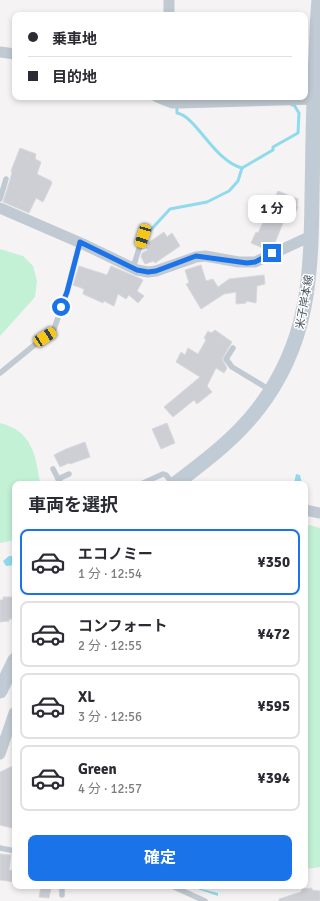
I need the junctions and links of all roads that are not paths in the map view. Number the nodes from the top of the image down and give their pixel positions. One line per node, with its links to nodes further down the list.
1 (169, 0): 3 (street)
2 (319, 0): 7 (main road, 米子岸本線)
3 (170, 12)
4 (0, 52): 5 (street)
5 (12, 54)
6 (171, 100): 7 (street)
7 (317, 100): 12 (main road, 米子岸本線)
8 (6, 179): 9 (lane)
9 (0, 199)
10 (0, 208): 13 (street)
11 (143, 236): 14 (lane)
12 (311, 236): 14 (street); 17 (main road, 米子岸本線)
13 (80, 242): 14 (street); 16 (lane)
14 (133, 268)
15 (233, 348): 17 (lane)
16 (0, 373)
17 (271, 391): 23 (main road, 米子岸本線)
18 (53, 470): 20 (lane)
19 (69, 474): 20 (lane)
20 (59, 481)
21 (148, 481): 22 (lane)
22 (171, 481)
23 (178, 481)
24 (308, 511): 25 (street)
25 (320, 513)
26 (12, 666): 27 (main road)
27 (1, 686)
28 (12, 722): 29 (street)
29 (0, 754)
30 (0, 848): 31 (lane)
31 (12, 850)
32 (62, 889): 34 (lane)
33 (179, 889): 35 (lane)
34 (62, 895)
35 (205, 901)

